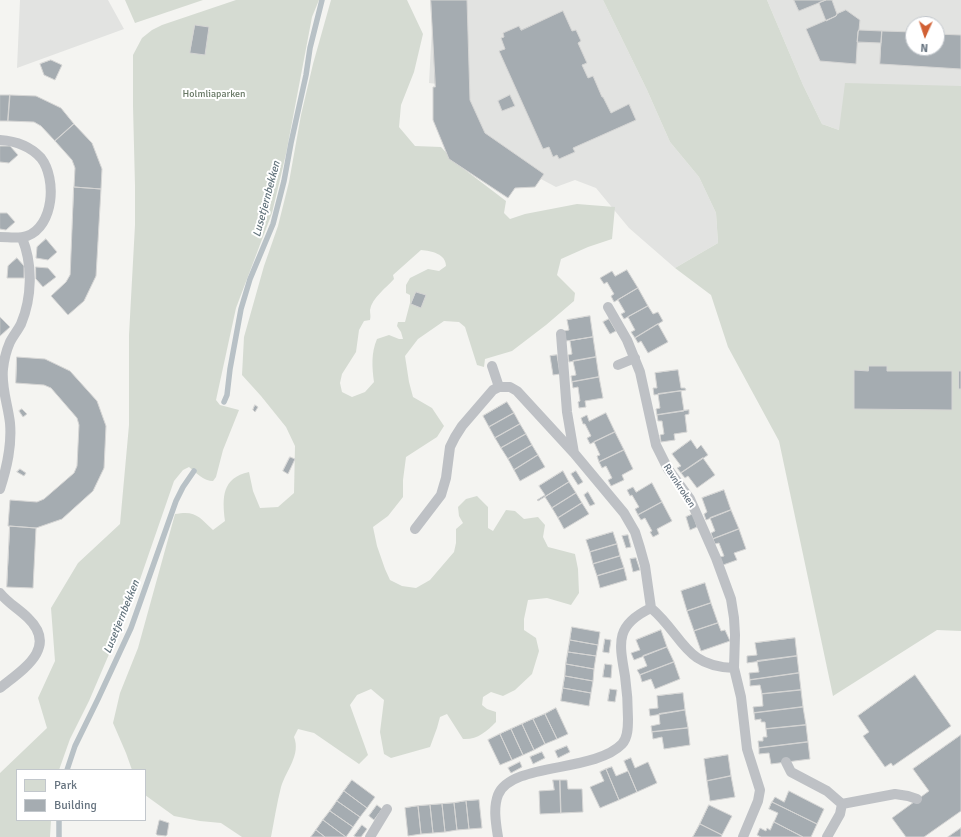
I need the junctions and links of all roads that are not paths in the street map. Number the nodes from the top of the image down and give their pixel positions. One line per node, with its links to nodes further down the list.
1 (0, 140): 3 (lane)
2 (0, 237): 3 (lane)
3 (22, 238): 11 (lane)
4 (608, 307): 6 (lane, Ravnkroken)
5 (561, 334): 10 (lane)
6 (635, 358): 7 (lane); 15 (lane, Ravnkroken)
7 (618, 365)
8 (492, 366): 9 (lane)
9 (499, 387): 10 (lane); 12 (lane)
10 (574, 453): 14 (lane)
11 (0, 489)
12 (415, 529)
13 (1, 598): 16 (lane)
14 (651, 608): 15 (lane); 22 (lane)
15 (734, 668): 23 (lane, Ravnkroken)
16 (0, 688)
17 (786, 762): 19 (lane)
18 (917, 799): 19 (lane)
19 (842, 804): 24 (lane)
20 (387, 810): 21 (lane)
21 (370, 837)
22 (498, 837)
23 (743, 837)
24 (827, 837)

